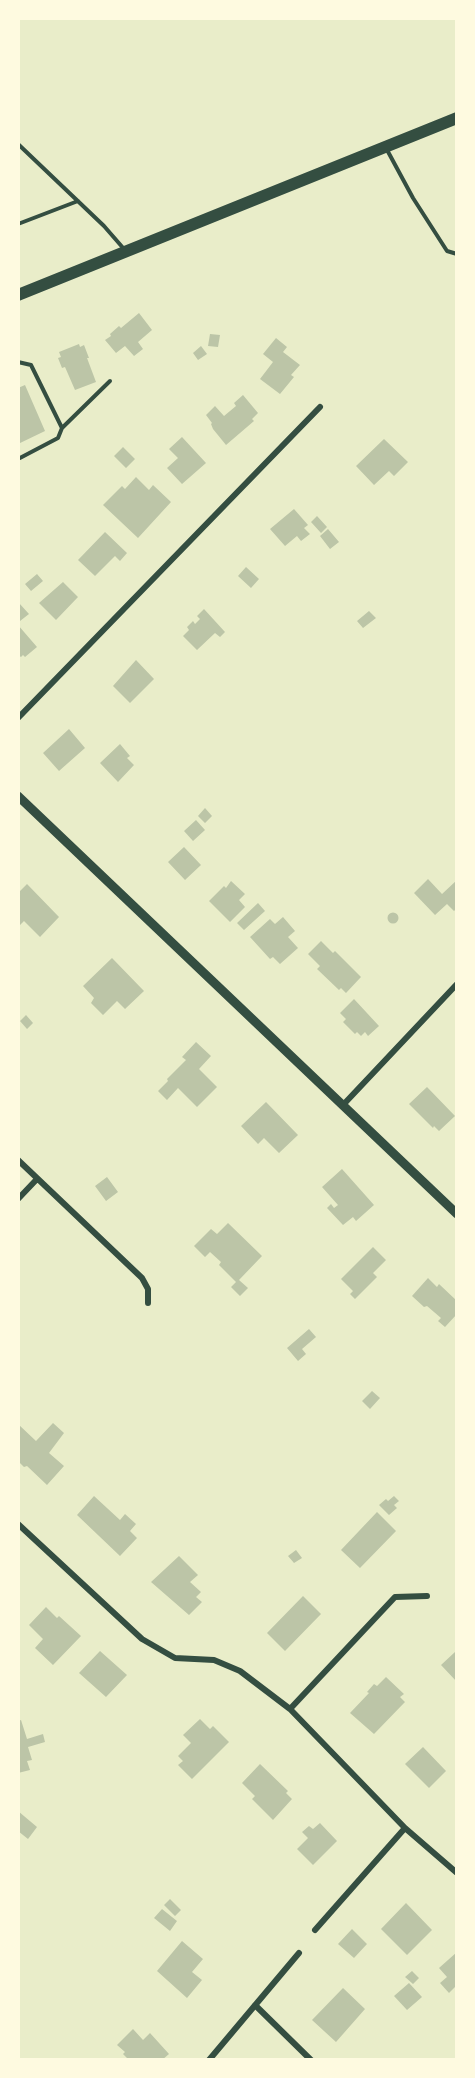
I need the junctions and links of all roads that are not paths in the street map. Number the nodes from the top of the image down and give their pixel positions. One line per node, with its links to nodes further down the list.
1 (457, 118): 3 (main road)
2 (18, 144): 4 (lane)
3 (386, 147): 6 (main road); 7 (lane)
4 (78, 201): 5 (lane); 6 (lane)
5 (18, 224)
6 (126, 252): 8 (main road)
7 (457, 254)
8 (18, 295)
9 (18, 362): 12 (lane)
10 (110, 381): 12 (lane)
11 (320, 406): 14 (street)
12 (62, 428): 13 (lane)
13 (18, 459)
14 (18, 718)
15 (18, 796): 17 (street)
16 (457, 984): 17 (street)
17 (343, 1105): 21 (street)
18 (18, 1160): 19 (street)
19 (37, 1179): 20 (street); 22 (street)
20 (18, 1199)
21 (457, 1214)
22 (148, 1303)
23 (18, 1524): 25 (street)
24 (427, 1596): 25 (street)
25 (290, 1709): 26 (street)
26 (405, 1828): 27 (street); 28 (street)
27 (457, 1873)
28 (315, 1930)
29 (298, 1953): 30 (street)
30 (255, 2005): 31 (street); 32 (street)
31 (209, 2060)
32 (311, 2060)

